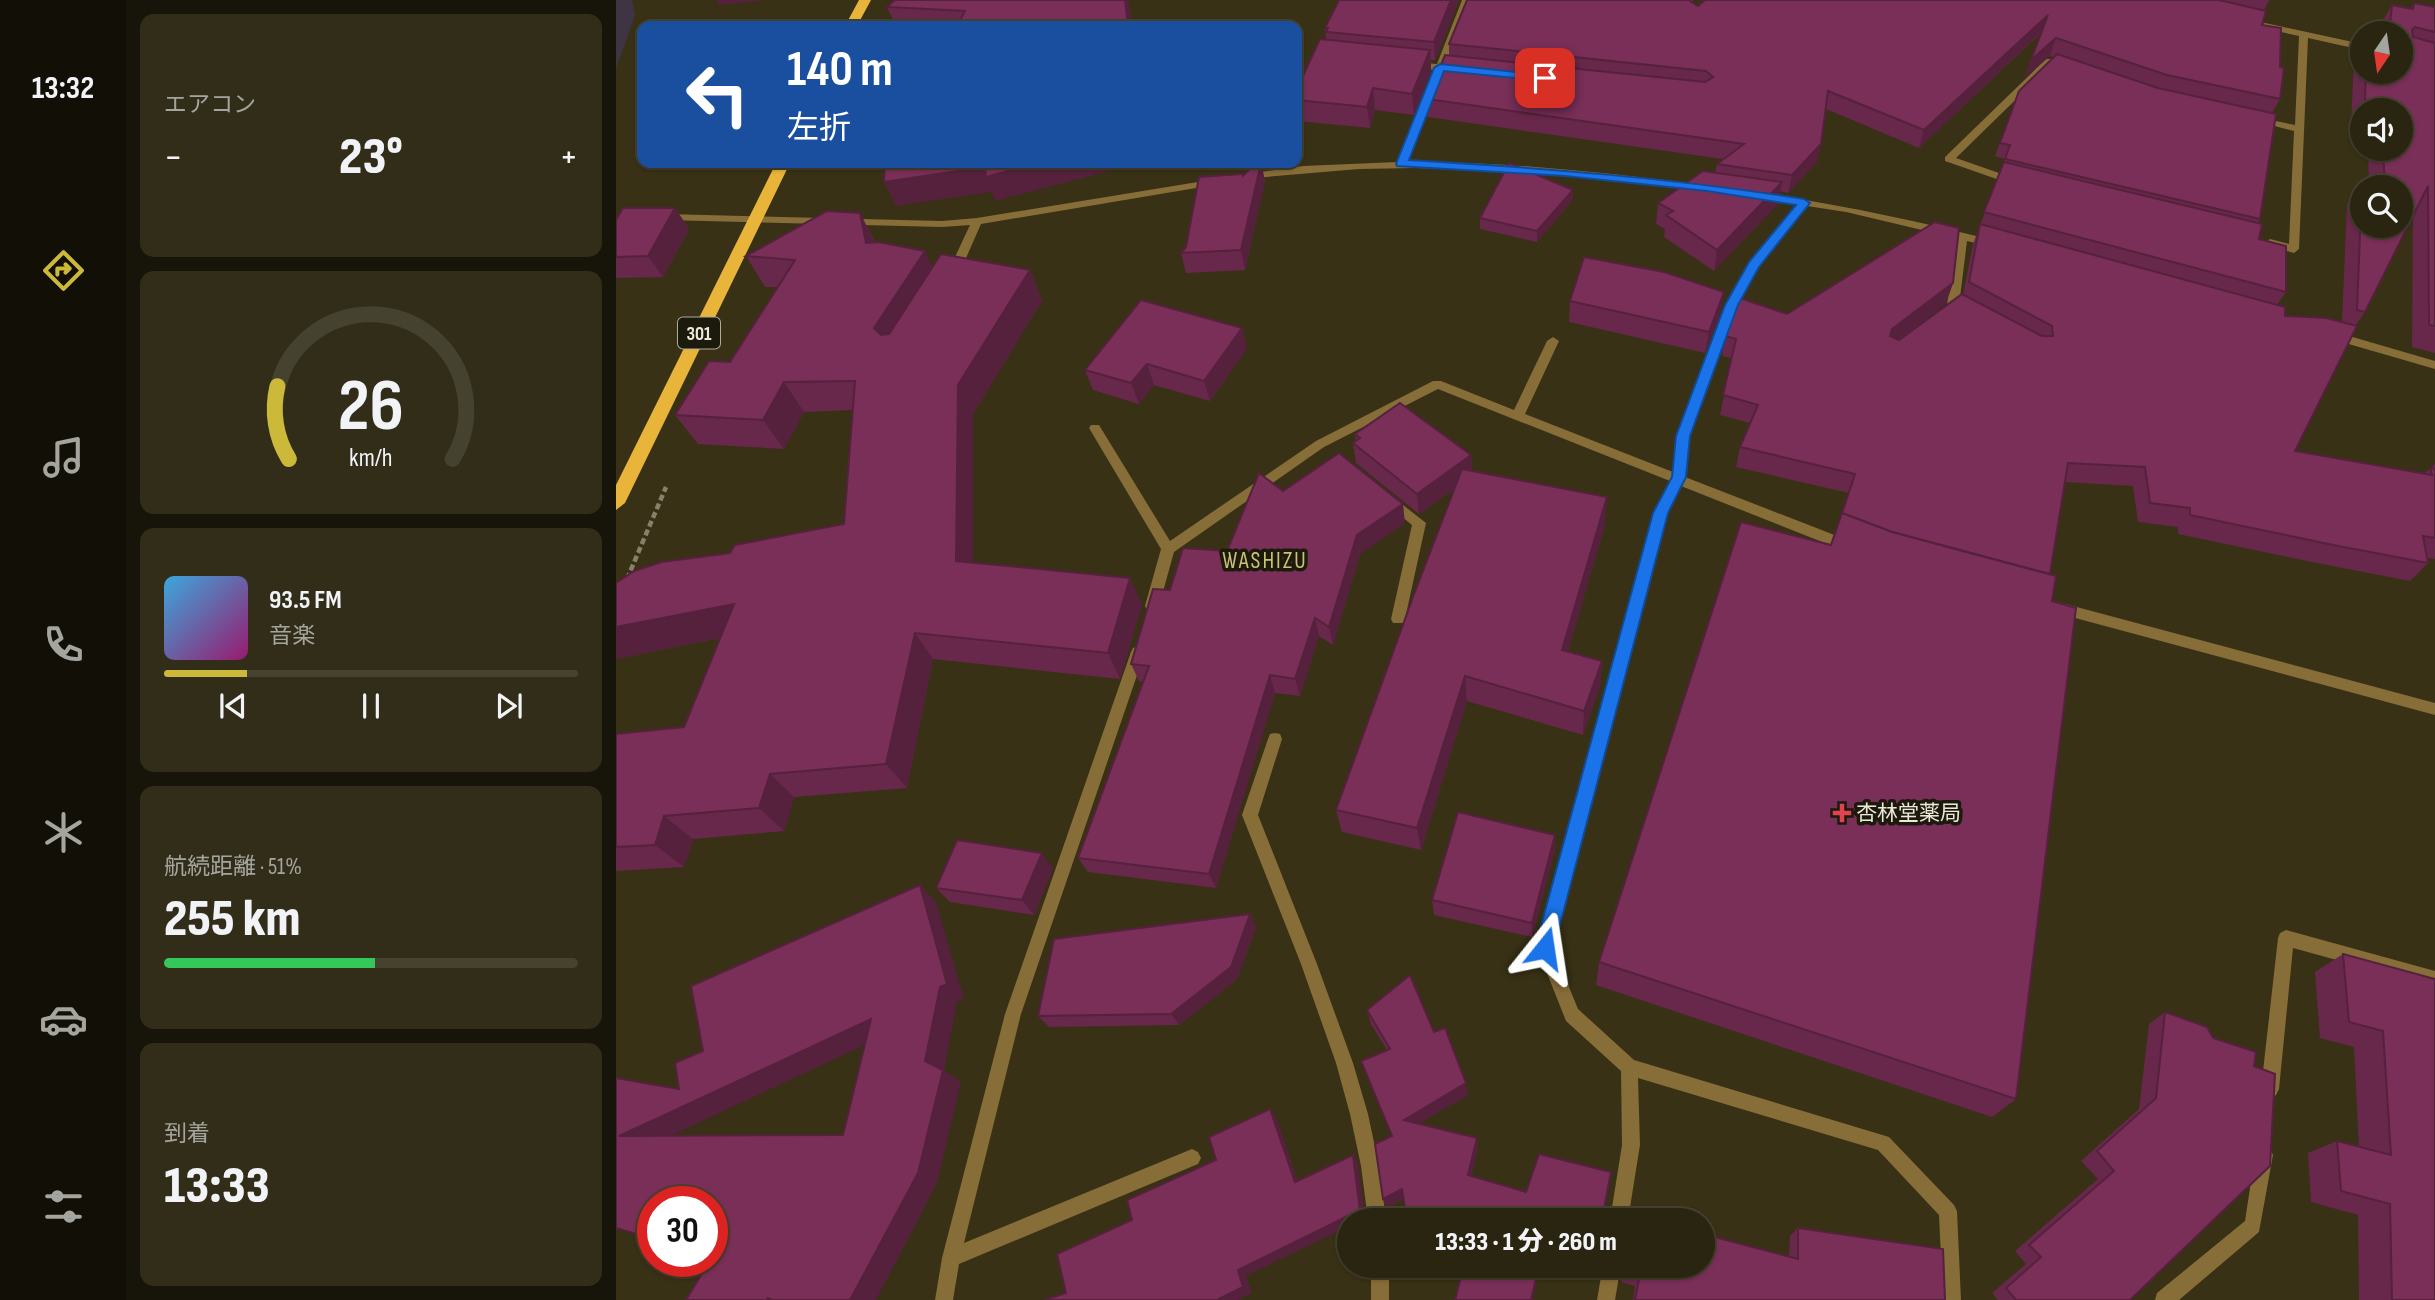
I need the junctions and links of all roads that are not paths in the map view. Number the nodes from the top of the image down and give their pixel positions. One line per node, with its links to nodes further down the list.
1 (864, 0): 3 (highway)
2 (1466, 0): 8 (street)
3 (854, 21)
4 (2251, 23): 5 (street)
5 (2304, 34): 6 (street); 12 (street)
6 (2350, 44)
7 (1399, 63): 8 (street)
8 (1440, 68): 9 (street); 13 (street)
9 (1468, 70)
10 (2074, 70): 17 (street)
11 (2250, 119): 12 (street)
12 (2299, 129): 25 (street)
13 (1402, 164): 15 (street); 18 (street)
14 (781, 168): 22 (highway, 301)
15 (1239, 178)
16 (1226, 180): 23 (street)
17 (2026, 185)
18 (1707, 187)
19 (1744, 193): 20 (street)
20 (1804, 203): 24 (street); 36 (street)
21 (658, 217): 22 (street)
22 (756, 218): 23 (street); 38 (highway, 301)
23 (976, 221): 27 (street)
24 (1962, 234): 26 (street); 28 (street)
25 (2254, 239)
26 (2002, 246)
27 (947, 283)
28 (1953, 306): 29 (street); 30 (street)
29 (1965, 313)
30 (1932, 322)
31 (2316, 330): 33 (street)
32 (1553, 341): 34 (street)
33 (2435, 365)
34 (1518, 415): 36 (street); 39 (street)
35 (1096, 428): 39 (street)
36 (1679, 477): 40 (street); 46 (street)
37 (1380, 492): 42 (street)
38 (616, 503)
39 (1168, 549): 52 (street)
40 (1867, 554)
41 (2039, 603): 43 (street)
42 (1398, 620)
43 (2435, 709)
44 (1275, 739): 50 (street)
45 (2435, 979): 47 (street)
46 (1629, 1067): 51 (street); 58 (street)
47 (2269, 1101)
48 (2265, 1142): 59 (street)
49 (1192, 1158): 52 (street)
50 (1376, 1208)
51 (1621, 1208)
52 (951, 1258): 55 (street)
53 (1380, 1278): 56 (street)
54 (1610, 1278): 57 (street)
55 (944, 1300)
56 (1380, 1300)
57 (1606, 1300)
58 (1952, 1300)
59 (2164, 1300)

